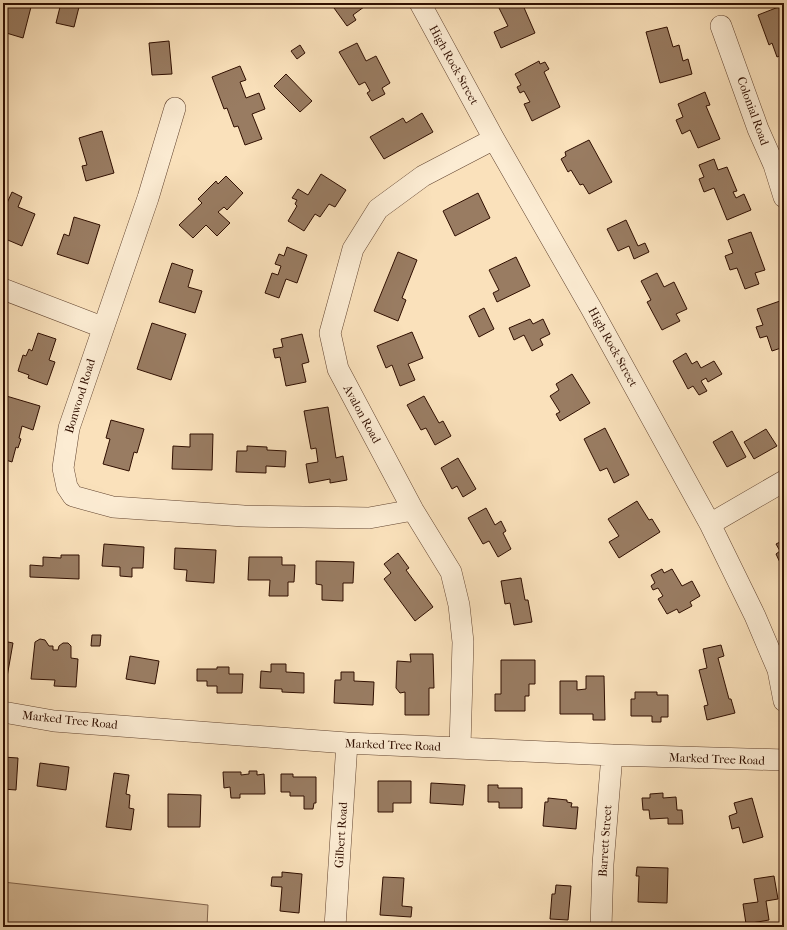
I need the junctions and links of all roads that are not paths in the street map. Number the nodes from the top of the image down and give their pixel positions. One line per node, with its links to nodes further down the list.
1 (420, 3): 4 (street, High Rock Street)
2 (721, 26): 5 (street, Colonial Road)
3 (175, 108): 7 (street, Bonwood Road)
4 (494, 139): 9 (street, Avalon Road); 10 (street, High Rock Street)
5 (784, 197)
6 (3, 289): 7 (street)
7 (102, 327): 9 (street, Bonwood Road)
8 (784, 480): 10 (street)
9 (413, 510): 14 (street, Avalon Road)
10 (710, 524): 11 (street, High Rock Street)
11 (784, 701)
12 (3, 712): 13 (street, Marked Tree Road)
13 (347, 743): 14 (street, Marked Tree Road); 17 (street, Gilbert Road)
14 (460, 748): 15 (street, Marked Tree Road)
15 (612, 755): 16 (street, Marked Tree Road); 18 (street, Barrett Street)
16 (784, 760)
17 (335, 927)
18 (601, 927)

